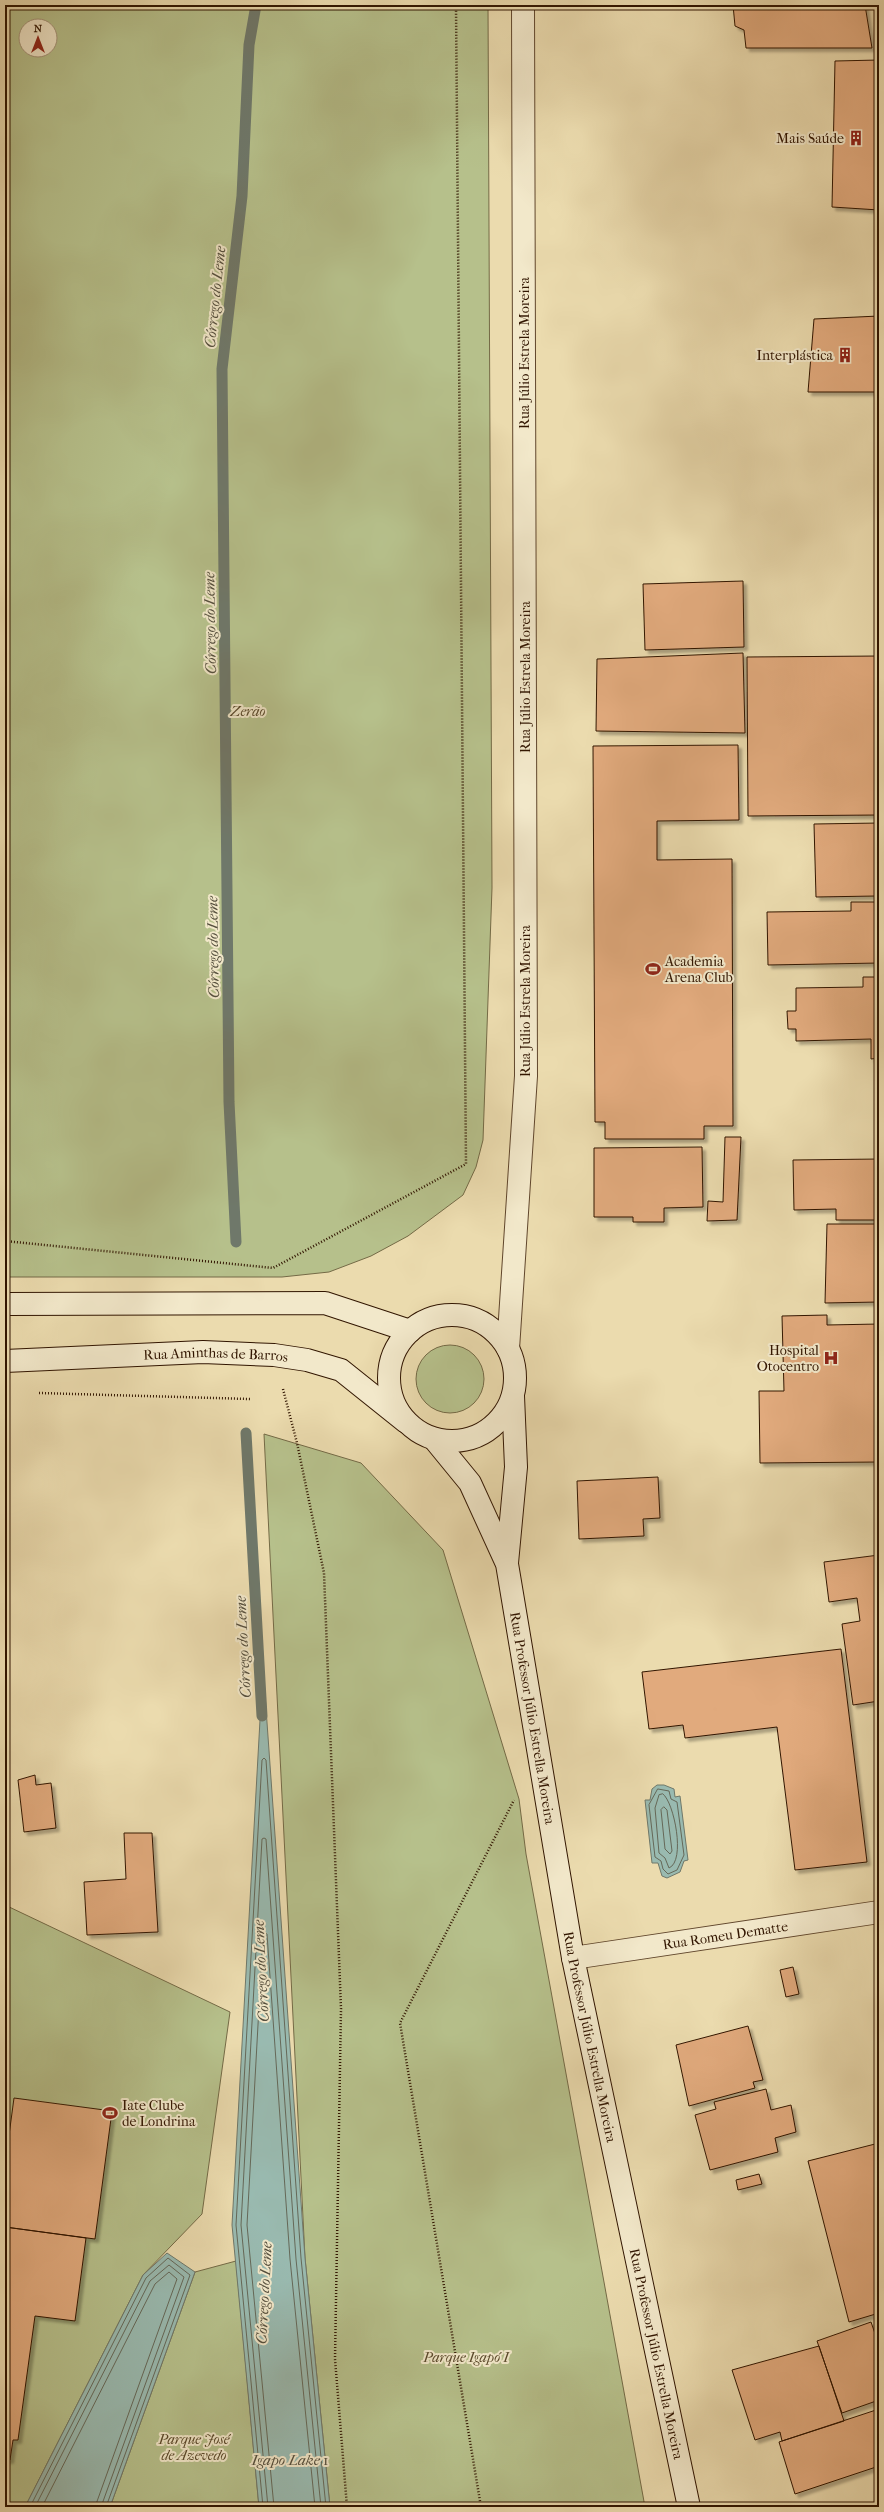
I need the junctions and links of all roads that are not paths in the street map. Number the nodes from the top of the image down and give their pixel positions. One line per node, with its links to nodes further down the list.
1 (522, 5): 4 (street, Rua Júlio Estrela Moreira)
2 (5, 1304): 3 (street)
3 (410, 1331): 4 (street); 7 (street)
4 (508, 1349): 6 (street)
5 (5, 1361): 7 (street, Rua Aminthas de Barros)
6 (513, 1396): 8 (street); 9 (street, Rua Professor Júlio Estrella Moreira)
7 (406, 1422): 8 (street)
8 (434, 1439): 9 (street, Rua Professor Júlio Estrella Moreira)
9 (507, 1564): 11 (street, Rua Professor Júlio Estrella Moreira)
10 (879, 1912): 11 (street, Rua Romeu Dematte)
11 (572, 1958): 12 (street, Rua Professor Júlio Estrella Moreira)
12 (690, 2507)

